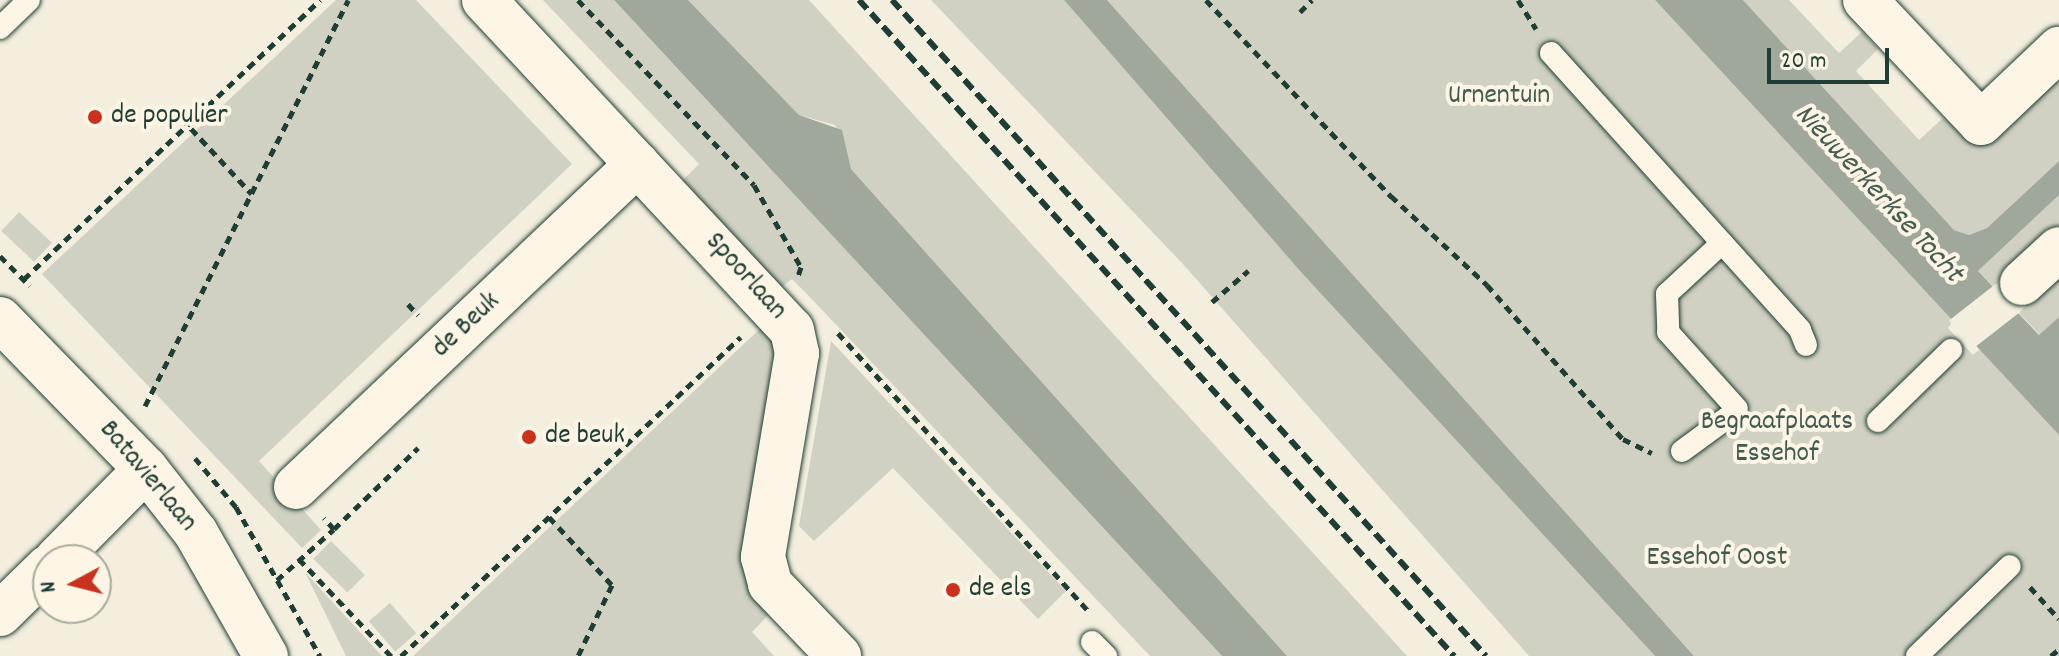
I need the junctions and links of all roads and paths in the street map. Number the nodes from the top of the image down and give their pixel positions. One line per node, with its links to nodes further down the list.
1 (29, 0): 10 (lane)
2 (320, 0): 14 (path)
3 (348, 0): 16 (path)
4 (484, 0): 15 (street, Spoorlaan)
5 (578, 0): 23 (path)
6 (1206, 0): 31 (path)
7 (1312, 0): 9 (path)
8 (1865, 0): 11 (street)
9 (1300, 12)
10 (0, 28)
11 (2059, 49)
12 (1551, 53): 17 (lane)
13 (172, 108): 14 (path)
14 (187, 125): 16 (path); 20 (path)
15 (638, 164): 23 (street, Spoorlaan); 33 (street, de Beuk)
16 (252, 194): 28 (path)
17 (1722, 243): 26 (lane); 31 (lane)
18 (2059, 249): 21 (street)
19 (1248, 271): 22 (path)
20 (24, 279)
21 (2022, 283)
22 (1212, 302)
23 (774, 306): 34 (path); 50 (street, Spoorlaan)
24 (0, 319): 32 (street, Batavierlaan)
25 (831, 328): 44 (path)
26 (1806, 345)
27 (1951, 350): 29 (lane)
28 (144, 407)
29 (1878, 421)
30 (418, 448): 35 (path)
31 (1682, 451)
32 (146, 469): 36 (street); 46 (street, Batavierlaan)
33 (296, 487): 35 (path)
34 (549, 517): 48 (path); 49 (path)
35 (334, 529): 37 (path)
36 (72, 544)
37 (299, 559): 39 (path); 47 (path)
38 (2010, 566): 51 (lane)
39 (277, 580)
40 (32, 583): 42 (street)
41 (2042, 600): 43 (path)
42 (0, 614)
43 (2059, 619)
44 (1099, 649)
45 (2059, 649): 52 (path)
46 (266, 656)
47 (391, 656)
48 (401, 656)
49 (578, 656)
50 (839, 656)
51 (1917, 656)
52 (2051, 656)

